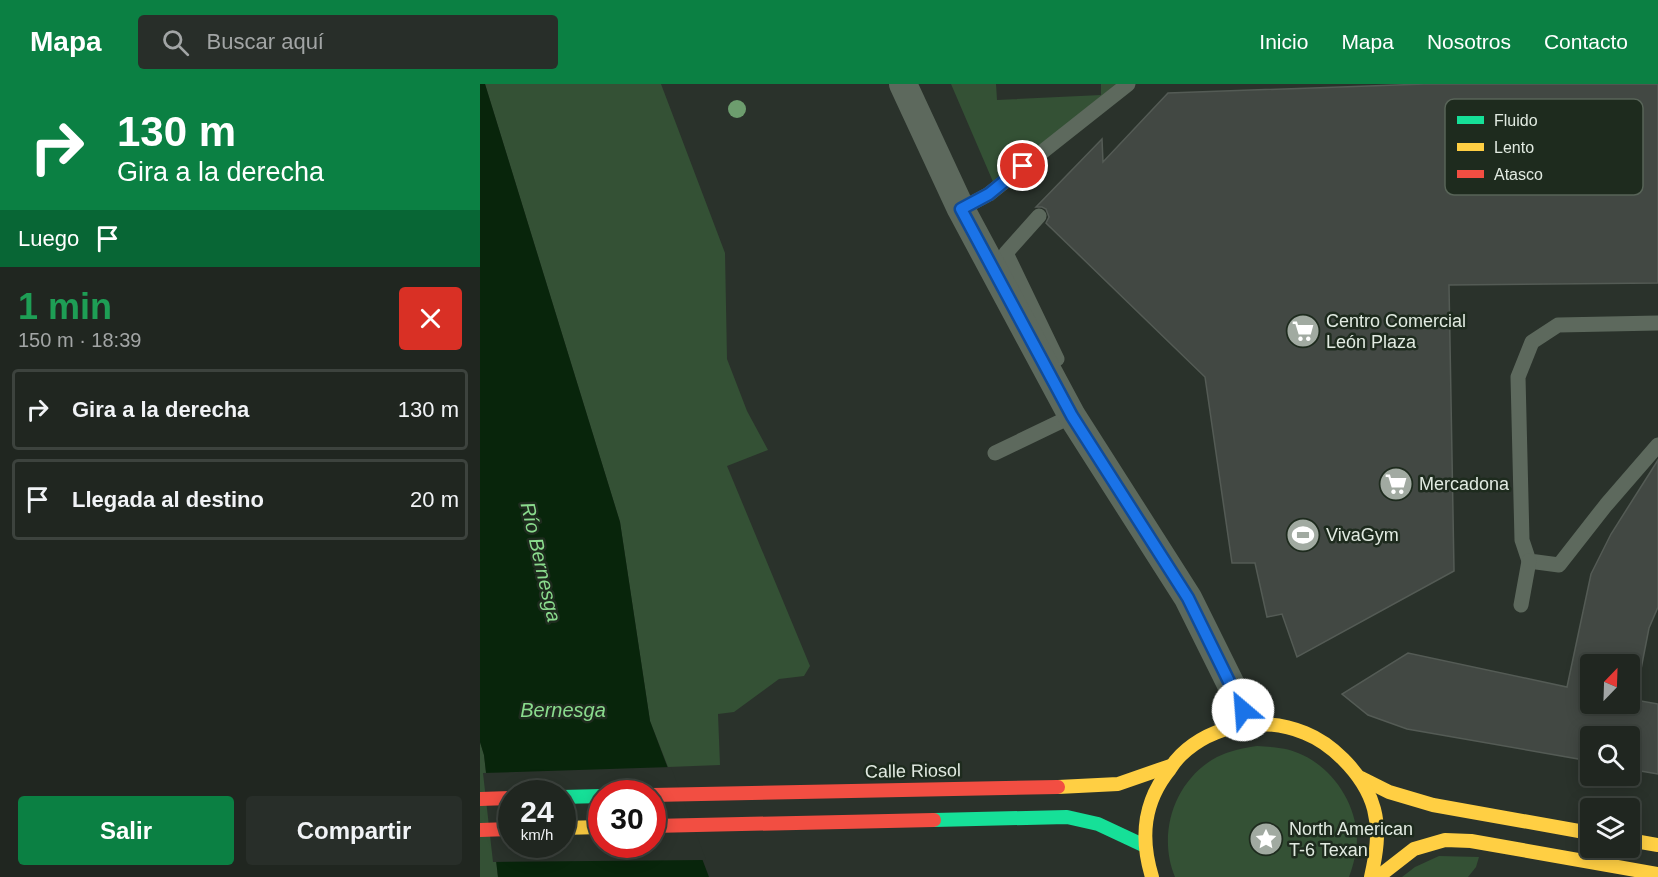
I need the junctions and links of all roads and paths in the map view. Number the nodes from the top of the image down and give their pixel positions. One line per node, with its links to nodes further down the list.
1 (903, 84): 3 (street)
2 (1128, 84): 3 (lane)
3 (961, 209): 6 (street)
4 (1039, 216): 6 (lane)
5 (1658, 323): 9 (lane)
6 (1069, 410): 8 (lane); 11 (street)
7 (1658, 445): 9 (lane)
8 (995, 453)
9 (1529, 561): 10 (lane)
10 (1521, 605)
11 (1250, 723): 12 (main road); 13 (main road)
12 (1170, 766): 14 (main road, Calle Riosol); 23 (main road)
13 (1361, 778): 20 (main road); 26 (main road)
14 (666, 795)
15 (480, 798): 16 (main road)
16 (498, 798)
17 (666, 826): 23 (main road)
18 (498, 829): 19 (main road)
19 (480, 830)
20 (1580, 831)
21 (1640, 842): 22 (main road)
22 (1658, 845)
23 (1144, 846): 25 (main road)
24 (1658, 874): 27 (main road)
25 (1152, 877)
26 (1371, 877)
27 (1378, 877)

